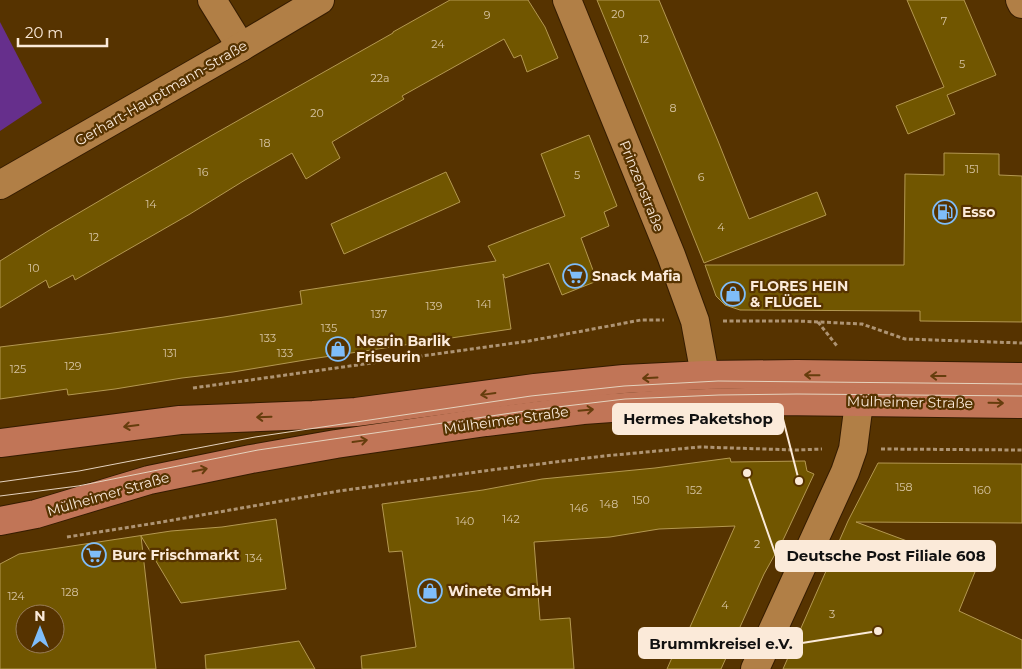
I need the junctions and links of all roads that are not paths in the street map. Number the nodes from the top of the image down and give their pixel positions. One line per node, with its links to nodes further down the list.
1 (212, 0): 6 (street)
2 (320, 0): 6 (street, Gerhart-Hauptmann-Straße)
3 (567, 0): 8 (street, Prinzenstraße)
4 (1020, 0): 5 (street)
5 (1022, 4)
6 (241, 47): 7 (street, Gerhart-Hauptmann-Straße)
7 (0, 185)
8 (705, 375): 9 (main road, Mülheimer Straße, one-way to 8); 13 (main road, Mülheimer Straße, one-way to 13)
9 (861, 375): 10 (main road, Mülheimer Straße, one-way to 9); 11 (street)
10 (1022, 377)
11 (860, 402): 12 (main road, Mülheimer Straße, one-way to 12); 14 (main road, Mülheimer Straße, one-way to 11); 15 (street)
12 (1022, 404)
13 (0, 443)
14 (0, 521)
15 (755, 669)

